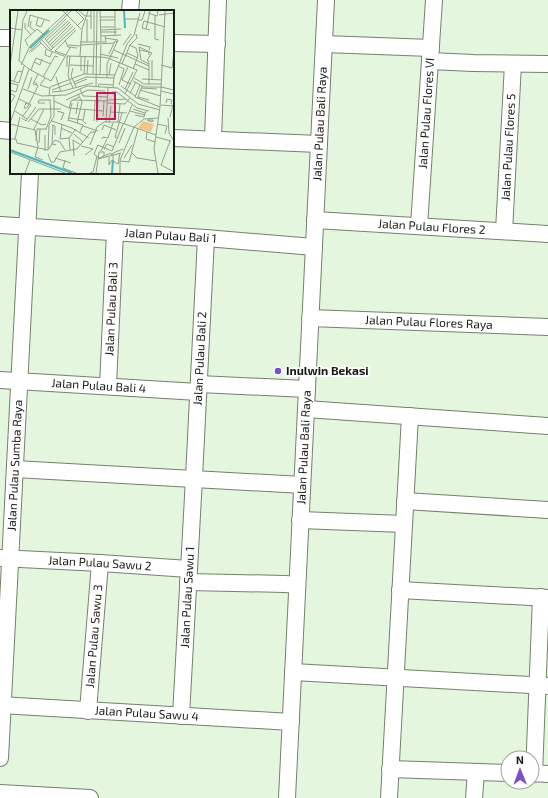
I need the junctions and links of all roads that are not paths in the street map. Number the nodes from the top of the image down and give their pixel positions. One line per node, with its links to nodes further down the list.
1 (218, 0): 5 (street)
2 (326, 0): 6 (street, Jalan Pulau Bali Raya)
3 (434, 0): 7 (street, Jalan Pulau Flores VI)
4 (174, 43): 5 (street)
5 (216, 44): 13 (street)
6 (324, 44): 7 (street); 14 (street, Jalan Pulau Bali Raya)
7 (430, 54): 8 (street); 18 (street, Jalan Pulau Flores VI)
8 (513, 64): 9 (street); 20 (street, Jalan Pulau Flores 5)
9 (548, 64)
10 (0, 130): 11 (street)
11 (10, 131)
12 (174, 138): 13 (street)
13 (213, 139): 14 (street)
14 (319, 144): 16 (street, Jalan Pulau Bali Raya)
15 (30, 174): 19 (street, Jalan Pulau Sumba Raya)
16 (315, 220): 18 (street, Jalan Pulau Flores 2); 24 (street, Jalan Pulau Bali Raya)
17 (0, 225): 19 (street, Jalan Pulau Bali 1)
18 (419, 226): 20 (street, Jalan Pulau Flores 2)
19 (28, 227): 21 (street, Jalan Pulau Bali 1); 28 (street, Jalan Pulau Sumba Raya)
20 (504, 231): 22 (street, Jalan Pulau Flores 2)
21 (115, 232): 23 (street, Jalan Pulau Bali 1); 29 (street, Jalan Pulau Bali 3)
22 (548, 234)
23 (206, 238): 24 (street, Jalan Pulau Bali 1); 30 (street, Jalan Pulau Bali 2)
24 (314, 247): 25 (street, Jalan Pulau Bali Raya)
25 (310, 318): 26 (street, Jalan Pulau Flores Raya); 31 (street, Jalan Pulau Bali Raya)
26 (548, 327)
27 (0, 380): 28 (street, Jalan Pulau Bali 4)
28 (20, 381): 29 (street, Jalan Pulau Bali 4); 35 (street, Jalan Pulau Sumba Raya)
29 (108, 386): 30 (street, Jalan Pulau Bali 4)
30 (198, 388): 31 (street, Jalan Pulau Bali 4); 36 (street, Jalan Pulau Bali 2)
31 (307, 389): 32 (street, Jalan Pulau Bali Raya)
32 (306, 409): 33 (street); 37 (street, Jalan Pulau Bali Raya)
33 (410, 416): 34 (street); 38 (street)
34 (548, 426)
35 (15, 469): 36 (street); 42 (street, Jalan Pulau Sumba Raya)
36 (194, 478): 37 (street); 44 (street, Jalan Pulau Sawu 1)
37 (302, 484): 40 (street, Jalan Pulau Bali Raya)
38 (405, 501): 39 (street); 41 (street)
39 (548, 510)
40 (300, 520): 41 (street); 45 (street, Jalan Pulau Bali Raya)
41 (404, 524): 46 (street)
42 (5, 559): 43 (street, Jalan Pulau Sawu 2); 51 (street, Jalan Pulau Sumba Raya)
43 (100, 563): 44 (street, Jalan Pulau Sawu 2); 52 (street, Jalan Pulau Sawu 3)
44 (189, 575): 45 (street, Jalan Pulau Sawu 2); 53 (street, Jalan Pulau Sawu 1)
45 (297, 586): 48 (street, Jalan Pulau Bali Raya)
46 (400, 590): 47 (street); 49 (street)
47 (545, 597): 50 (street)
48 (293, 672): 49 (street); 54 (street, Jalan Pulau Bali Raya)
49 (395, 678): 50 (street); 57 (street)
50 (543, 686): 55 (street)
51 (1, 705): 52 (street, Jalan Pulau Sawu 4); 56 (street, Jalan Pulau Sumba Raya)
52 (88, 710): 53 (street, Jalan Pulau Sawu 4)
53 (181, 716): 54 (street, Jalan Pulau Sawu 4)
54 (291, 722): 62 (street, Jalan Pulau Bali Raya)
55 (539, 750)
56 (0, 758)
57 (390, 769): 58 (street); 63 (street)
58 (476, 772): 59 (street); 64 (street)
59 (500, 773)
60 (0, 793): 61 (street)
61 (90, 798)
62 (287, 798)
63 (389, 798)
64 (474, 798)

